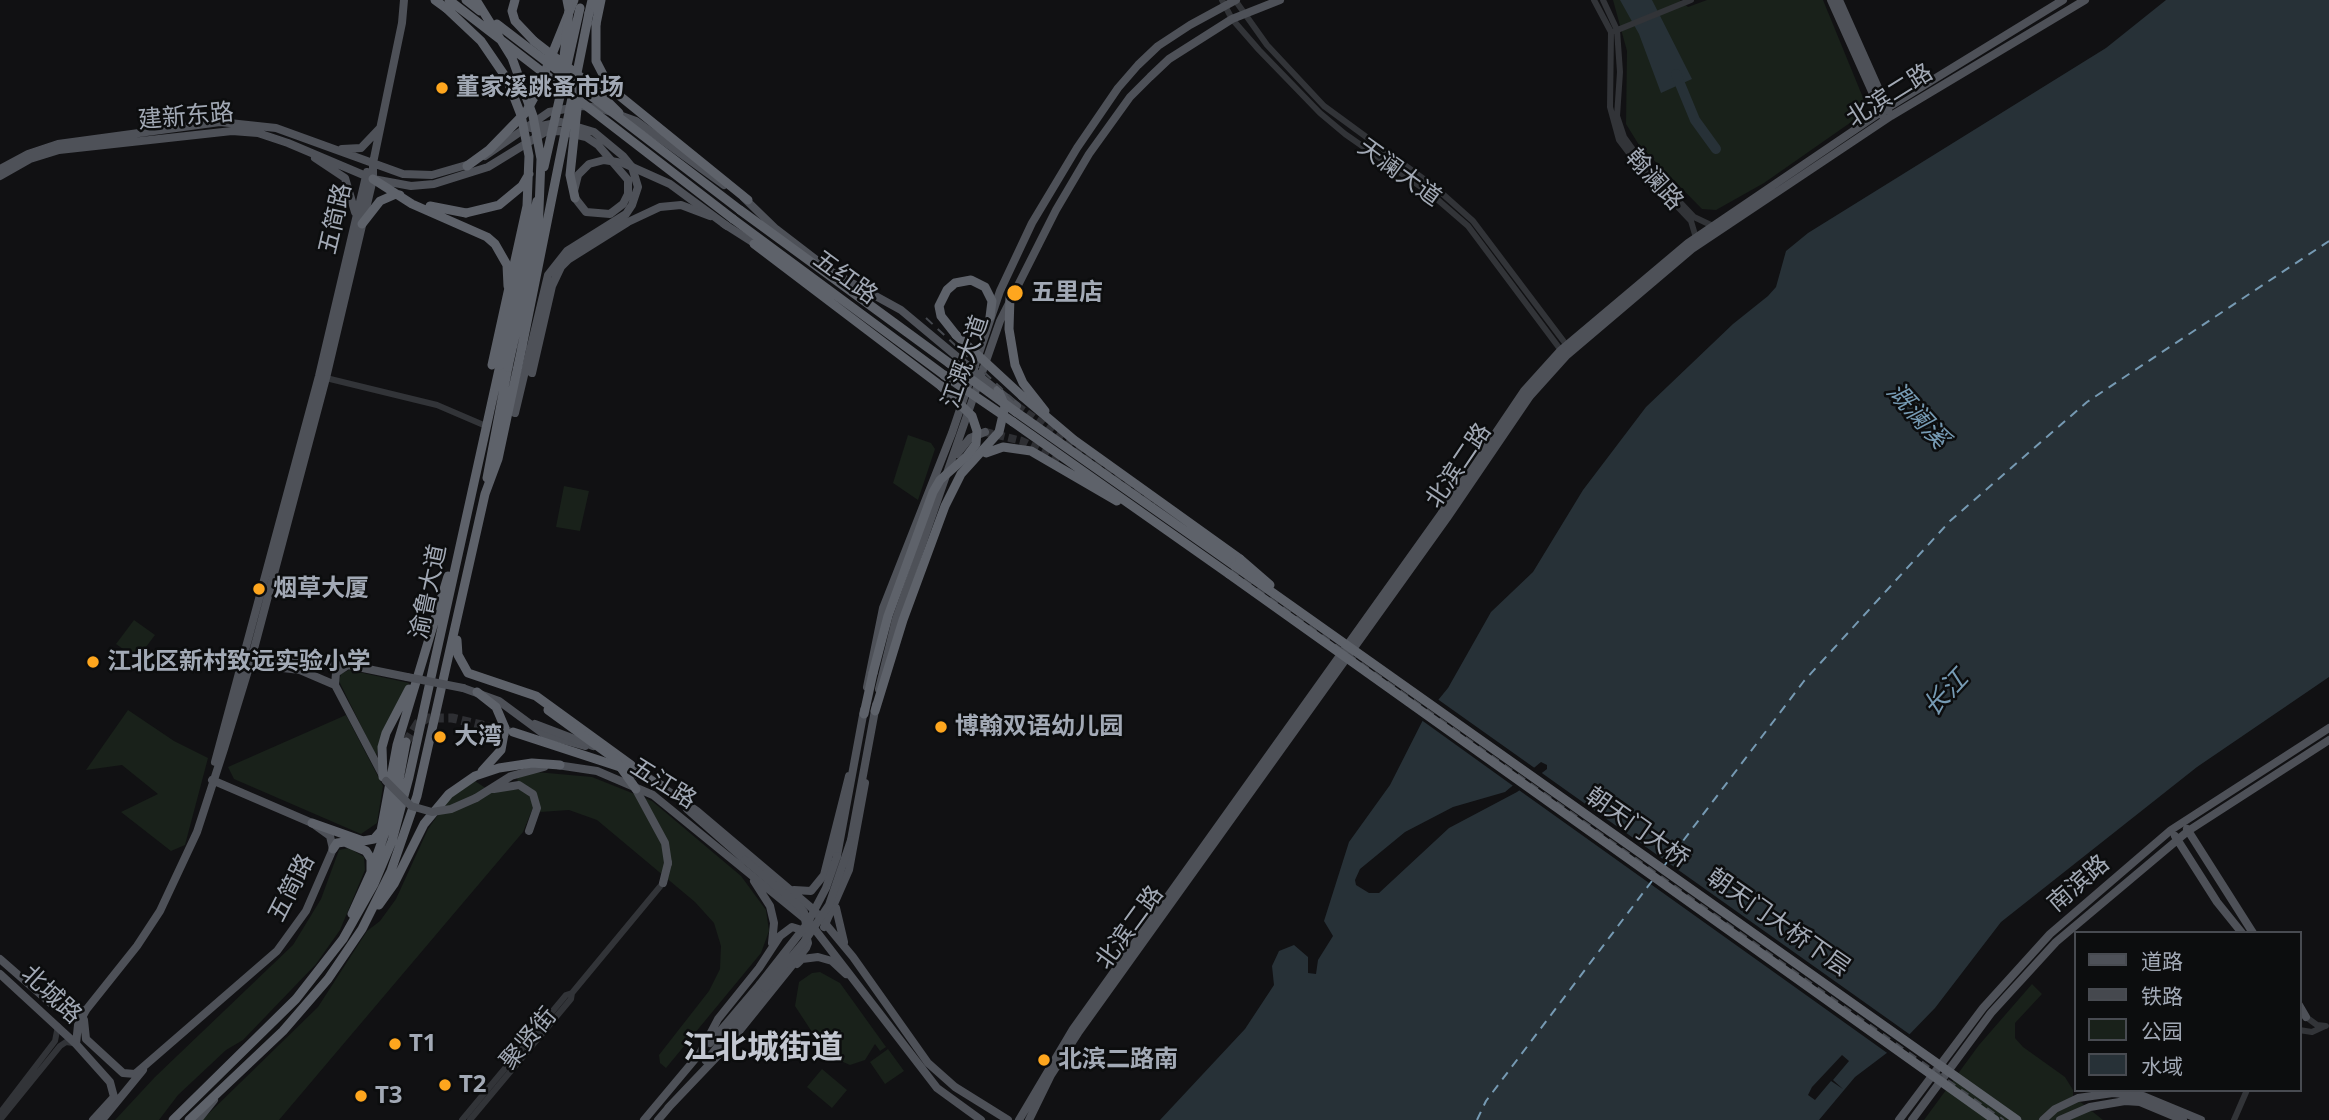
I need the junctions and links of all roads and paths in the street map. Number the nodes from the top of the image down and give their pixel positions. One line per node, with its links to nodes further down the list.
1 (404, 0): 28 (main road)
2 (436, 0): 19 (highway)
3 (466, 0): 27 (highway, 五红路, bridge)
4 (476, 0): 29 (highway, bridge)
5 (515, 0): 27 (highway, bridge)
6 (567, 0): 25 (highway, bridge)
7 (592, 0): 20 (highway, 渝鲁大道)
8 (601, 0): 43 (highway, bridge)
9 (1235, 0): 18 (main road, 江溉大道); 21 (street, 天澜大道)
10 (1280, 0): 21 (main road, 江溉大道)
11 (1594, 0): 23 (street, 翰澜路)
12 (1603, 0): 23 (street, 翰澜路)
13 (1832, 0): 26 (main road)
14 (1839, 0): 26 (main road)
15 (2063, 0): 26 (main road, 北滨二路)
16 (2085, 0): 26 (main road, 北滨二路)
17 (1689, 1): 23 (street)
18 (1224, 3): 22 (street, 天澜大道); 56 (main road, 江溉大道)
19 (448, 4): 45 (highway, 五红路, bridge); 53 (highway, bridge)
20 (581, 5): 24 (highway, 渝鲁大道, bridge); 25 (highway, 渝鲁大道, bridge); 36 (highway)
21 (1242, 13): 22 (main road, 江溉大道); 58 (street, 天澜大道)
22 (1232, 19): 54 (main road, 江溉大道); 58 (street, 天澜大道)
23 (1614, 31): 46 (street, 翰澜路); 48 (street, 翰澜路)
24 (583, 46): 42 (highway, bridge); 57 (highway, 渝鲁大道, bridge)
25 (558, 102): 59 (highway, 渝鲁大道, bridge)
26 (1886, 114): 46 (main road, 北滨二路); 58 (main road, 北滨二路)
27 (634, 124): 30 (main road); 43 (main road, bridge); 50 (highway, 五红路, bridge)
28 (382, 126): 33 (main road); 35 (main road)
29 (541, 132): 30 (main road); 31 (main road, bridge); 40 (main road); 41 (highway, bridge); 59 (highway, bridge)
30 (519, 134): 36 (main road, 建新东路)
31 (601, 142): 42 (main road); 57 (main road)
32 (288, 143): 34 (main road, 建新东路); 38 (main road, 建新东路); 44 (main road)
33 (336, 150): 34 (main road); 35 (main road, 建新东路); 37 (main road, 建新东路)
34 (320, 156): 39 (main road, 建新东路)
35 (373, 163): 36 (main road, 建新东路); 39 (main road, 五简路)
36 (467, 166)
37 (0, 169)
38 (0, 176)
39 (369, 177): 40 (main road, 建新东路); 41 (highway); 44 (main road, 五简路)
40 (434, 184): 41 (main road)
41 (396, 194): 44 (highway); 53 (highway, bridge)
42 (575, 198): 45 (main road, bridge)
43 (748, 200): 47 (main road)
44 (359, 220): 61 (main road, 五简路); 75 (main road, 五简路)
45 (730, 222): 49 (main road); 51 (highway, 五红路); 57 (main road, bridge)
46 (1714, 227): 48 (main road, 北滨二路)
47 (776, 229): 50 (highway); 52 (main road)
48 (1696, 238): 58 (main road, 北滨二路)
49 (754, 244): 51 (main road); 55 (highway)
50 (799, 254): 52 (highway); 63 (highway, 五红路, bridge)
51 (797, 267): 55 (highway); 71 (highway, 五红路, bridge)
52 (836, 275): 62 (main road, bridge)
53 (508, 293): 59 (highway, bridge)
54 (1010, 297): 67 (highway); 68 (main road, 江溉大道)
55 (826, 299): 83 (highway, bridge)
56 (990, 317): 63 (highway, bridge); 83 (main road, 江溉大道)
57 (530, 347): 60 (main road); 64 (main road); 70 (highway, 渝鲁大道)
58 (1566, 351): 160 (main road, 北滨二路); 161 (main road, 北滨二路)
59 (500, 366): 65 (highway, 渝鲁大道); 70 (highway)
60 (532, 373)
61 (326, 378): 65 (street); 75 (main road, 五简路)
62 (998, 390): 63 (main road); 69 (highway)
63 (1018, 405): 67 (highway); 73 (highway, 五红路)
64 (515, 412)
65 (486, 426): 72 (highway, 渝鲁大道)
66 (985, 432): 68 (main road)
67 (1074, 440): 73 (highway)
68 (953, 459): 82 (main road, 江溉大道)
69 (973, 462): 71 (highway); 82 (highway)
70 (485, 494): 74 (highway, 渝鲁大道)
71 (1142, 513): 73 (highway, 五红路)
72 (458, 548): 77 (highway); 120 (highway, 渝鲁大道)
73 (1233, 568): 164 (main road, 朝天门大桥下层, bridge); 165 (highway, 朝天门大桥, bridge); 166 (highway, 朝天门大桥, bridge); 167 (main road, 朝天门大桥下层, bridge)
74 (457, 620): 79 (highway); 116 (highway, 渝鲁大道)
75 (247, 659): 76 (main road, 五江路); 78 (main road); 94 (main road, 五简路)
76 (348, 665): 78 (main road); 80 (main road, 五江路, bridge)
77 (419, 669): 93 (highway); 99 (highway)
78 (335, 685): 93 (main road, 五江路)
79 (519, 689): 90 (highway); 97 (highway, bridge)
80 (477, 692): 81 (main road, 五江路); 92 (highway)
81 (508, 708): 90 (main road, 五江路); 97 (main road, bridge)
82 (875, 711): 88 (main road, 江溉大道)
83 (864, 714): 91 (main road, 江溉大道)
84 (2329, 728): 98 (main road, 南滨路)
85 (513, 732): 95 (highway)
86 (2329, 740): 102 (main road, 南滨路)
87 (406, 742): 106 (highway)
88 (866, 762): 110 (main road); 121 (main road, 江溉大道, bridge)
89 (560, 765): 92 (highway); 96 (main road, 五江路); 105 (main road, 五江路)
90 (631, 765): 95 (main road, 五江路)
91 (852, 766): 107 (main road); 127 (main road, 江溉大道, bridge)
92 (475, 776): 116 (highway)
93 (385, 779): 96 (main road, 五江路, bridge)
94 (212, 780): 99 (main road, 五简路); 130 (main road, 五简路)
95 (664, 787): 105 (main road); 109 (main road, 五江路)
96 (492, 789): 101 (main road)
97 (636, 789): 108 (main road, bridge)
98 (2182, 822): 100 (main road, 南滨路); 102 (main road)
99 (312, 823): 104 (main road, 五简路)
100 (2171, 830): 103 (main road); 162 (main road, 南滨路)
101 (529, 831)
102 (2188, 831): 103 (main road, 南滨路); 112 (main road)
103 (2177, 839): 114 (main road); 163 (main road, 南滨路)
104 (332, 849): 106 (highway); 138 (main road, 五简路)
105 (743, 862): 113 (main road, 五江路); 121 (main road, bridge); 122 (main road)
106 (371, 872): 120 (highway)
107 (824, 875): 109 (main road); 111 (main road)
108 (663, 883): 128 (street, 聚贤街)
109 (788, 887): 111 (main road, 五江路)
110 (835, 906): 115 (main road); 123 (main road)
111 (814, 910): 113 (main road); 115 (main road, 五江路)
112 (2239, 911): 114 (main road); 118 (main road)
113 (810, 923): 119 (main road, 五江路)
114 (2234, 923): 117 (main road)
115 (826, 924): 119 (main road); 123 (main road, 五江路)
116 (362, 929): 139 (highway, 渝鲁大道)
117 (2240, 931)
118 (2252, 931)
119 (821, 933): 134 (main road, 五江路)
120 (343, 939): 151 (highway, 渝鲁大道)
121 (804, 942): 127 (main road, 江溉大道, bridge)
122 (770, 952): 125 (main road); 137 (main road)
123 (853, 957): 147 (main road, 五江路)
124 (0, 958): 130 (main road, 北城路)
125 (789, 970): 134 (main road); 145 (main road)
126 (0, 974): 133 (main road, 北城路)
127 (763, 986): 137 (main road); 145 (main road)
128 (572, 993): 154 (street, 聚贤街); 155 (street, 聚贤街)
129 (2301, 1009): 131 (main road)
130 (86, 1010): 136 (main road, 五简路); 138 (main road)
131 (2306, 1017): 132 (street)
132 (2327, 1025): 135 (street)
133 (58, 1026): 136 (main road, 北城路); 146 (street)
134 (892, 1029): 158 (main road, 五江路)
135 (2301, 1030)
136 (76, 1044): 140 (main road); 148 (street)
137 (699, 1055): 156 (main road)
138 (145, 1068): 142 (main road, 五简路)
139 (221, 1090): 152 (highway, 渝鲁大道); 153 (main road)
140 (114, 1092): 142 (main road); 149 (main road)
141 (2246, 1092): 172 (street)
142 (127, 1093): 150 (main road, 五简路)
143 (2101, 1093): 144 (main road); 168 (main road); 171 (main road)
144 (2101, 1104): 169 (main road); 170 (main road)
145 (668, 1108): 157 (main road)
146 (0, 1113)
147 (996, 1116): 159 (main road, 五江路)
148 (0, 1120)
149 (93, 1120)
150 (102, 1120)
151 (173, 1120)
152 (189, 1120)
153 (198, 1120)
154 (461, 1120)
155 (470, 1120)
156 (644, 1120)
157 (658, 1120)
158 (981, 1120)
159 (1008, 1120)
160 (1019, 1120)
161 (1029, 1120)
162 (1899, 1120)
163 (1912, 1120)
164 (1990, 1120)
165 (1995, 1120)
166 (2017, 1120)
167 (2023, 1120)
168 (2043, 1120)
169 (2060, 1120)
170 (2183, 1120)
171 (2201, 1120)
172 (2234, 1120)

